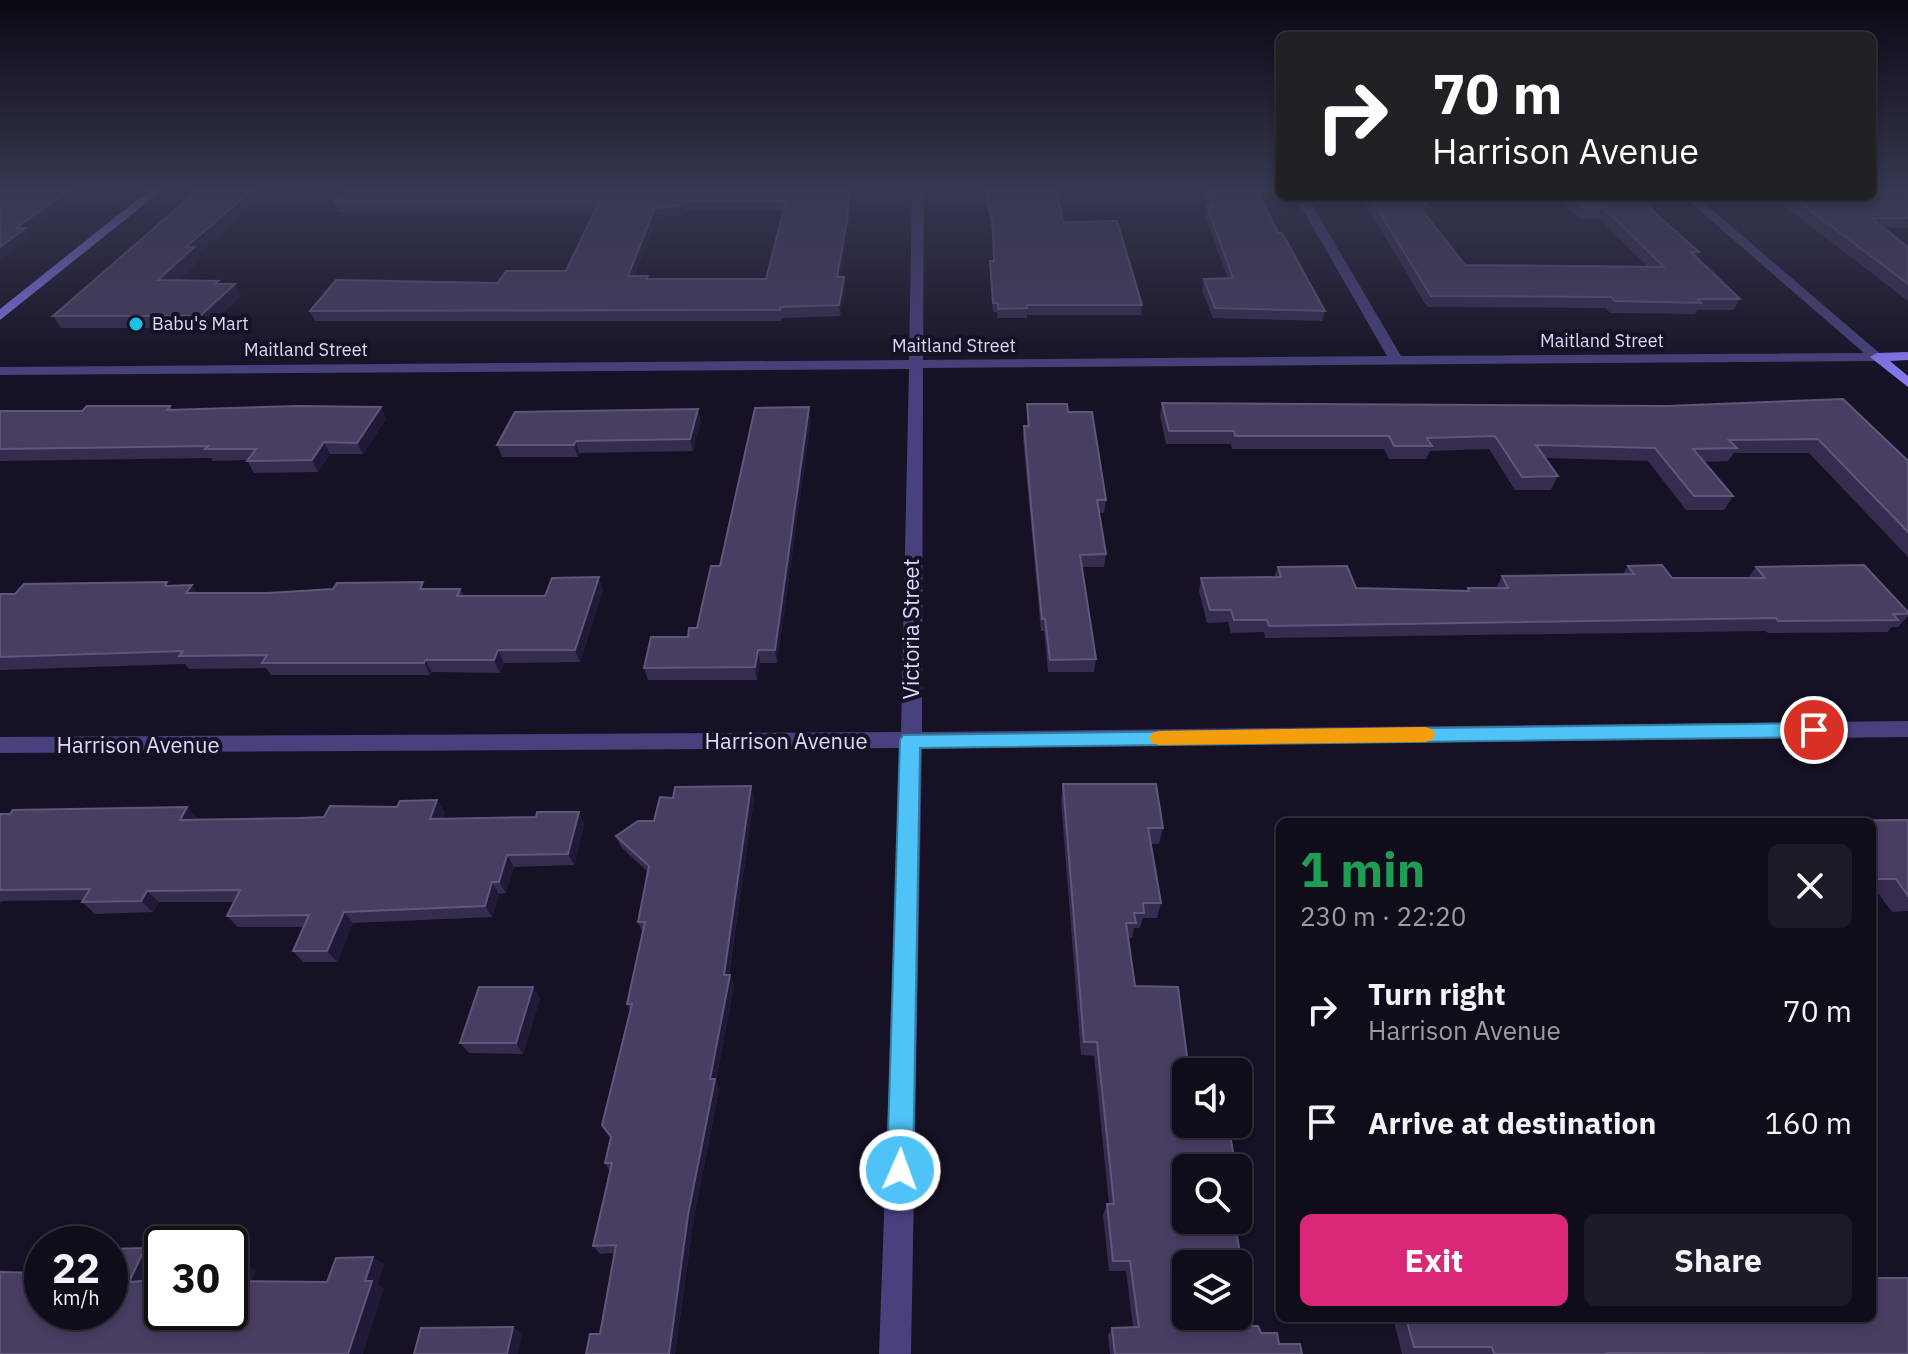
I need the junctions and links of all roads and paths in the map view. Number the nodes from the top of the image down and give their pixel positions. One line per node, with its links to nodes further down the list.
1 (77, 254): 5 (street)
2 (917, 254): 9 (street, Victoria Street)
3 (1335, 254): 8 (street)
4 (1757, 254): 7 (street)
5 (0, 316)
6 (1908, 356): 7 (street, Maitland Street)
7 (1877, 357): 8 (street, Maitland Street); 11 (street)
8 (1396, 360): 9 (street, Maitland Street)
9 (915, 364): 10 (street, Maitland Street); 13 (street, Victoria Street)
10 (0, 371)
11 (1908, 383)
12 (1908, 729): 13 (street, Harrison Avenue)
13 (910, 740): 14 (street, Harrison Avenue); 15 (street, Victoria Street)
14 (0, 745)
15 (895, 1354)

